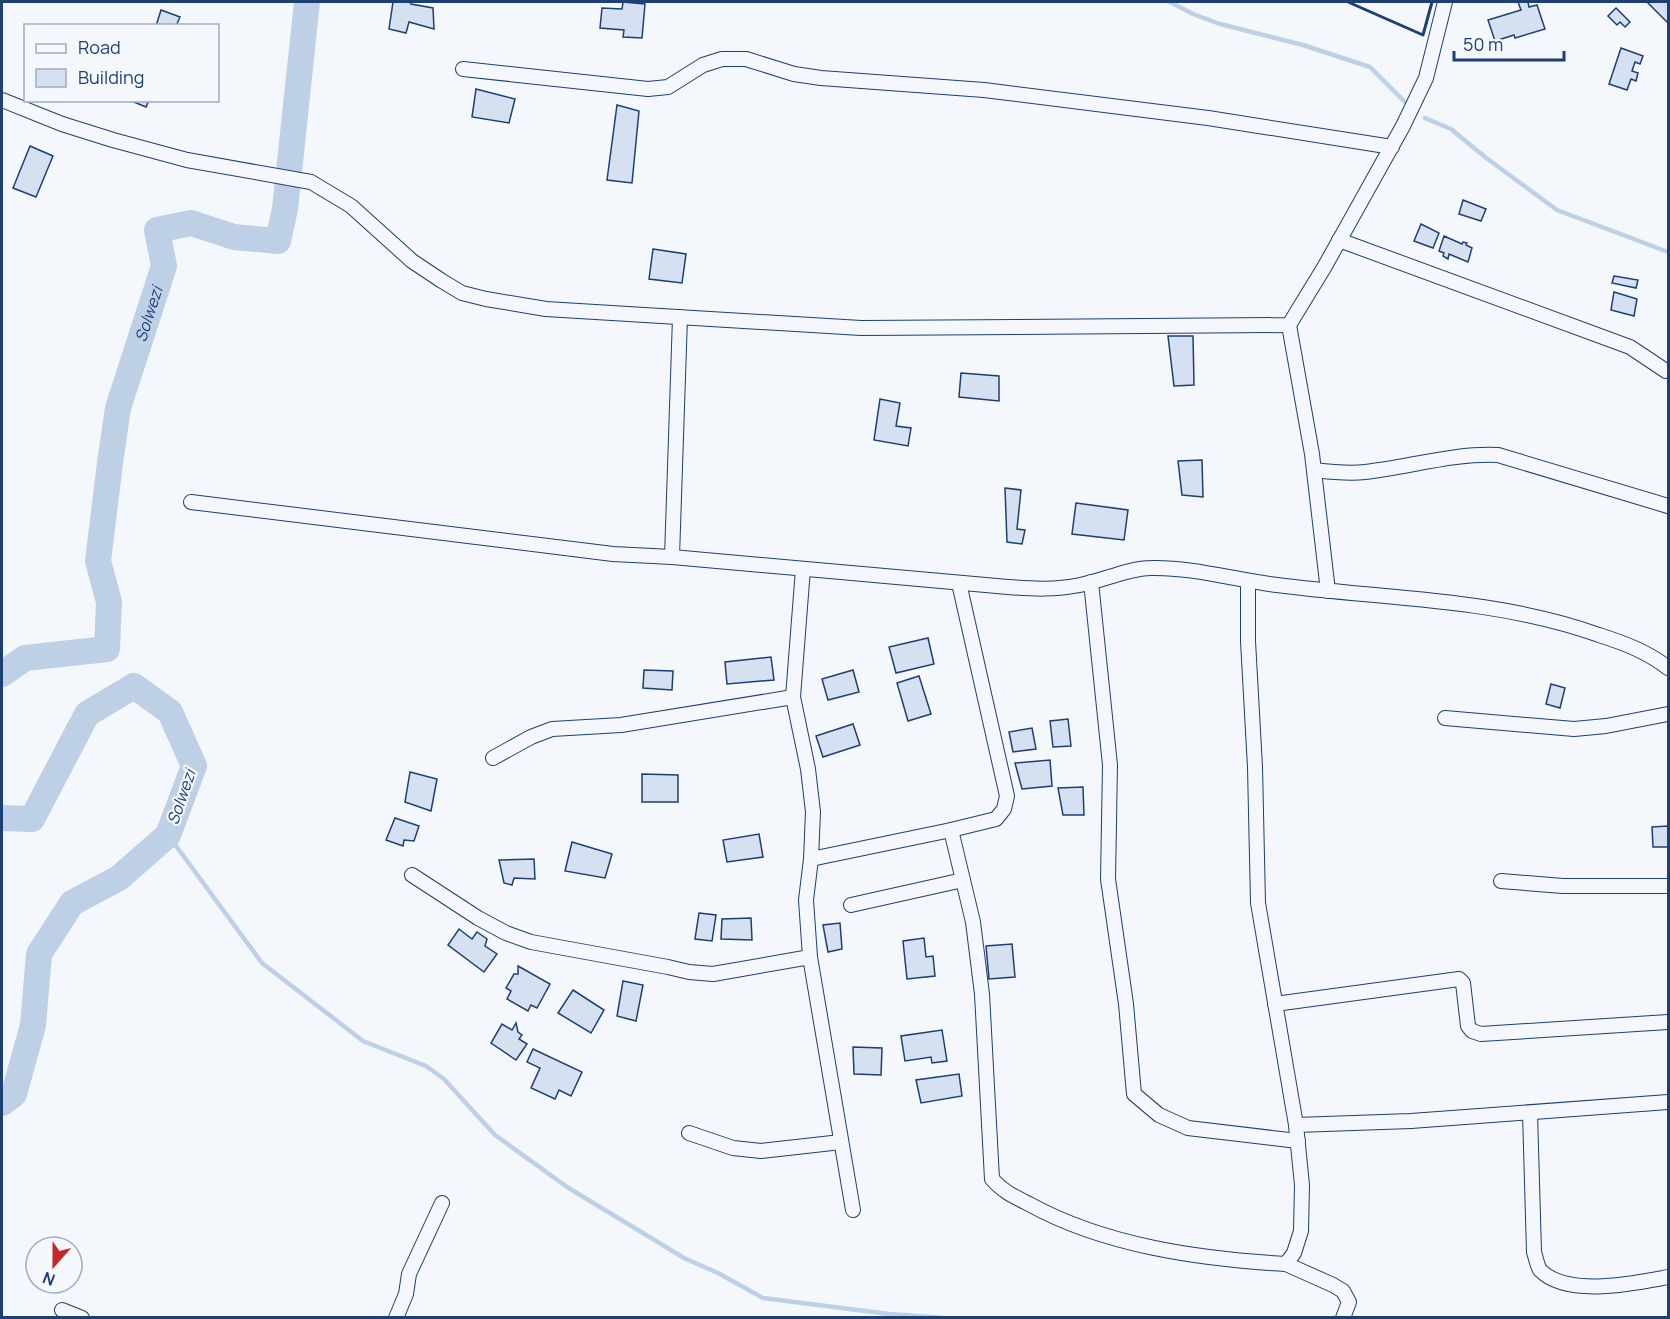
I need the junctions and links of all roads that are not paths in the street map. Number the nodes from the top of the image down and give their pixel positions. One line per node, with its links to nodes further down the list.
1 (1445, 2): 4 (street)
2 (463, 69): 4 (street)
3 (2, 100): 6 (street)
4 (1392, 147): 5 (street)
5 (1339, 240): 7 (street); 8 (street)
6 (680, 317): 7 (street); 12 (street)
7 (1289, 325): 9 (street)
8 (1666, 371)
9 (1314, 470): 11 (street); 17 (street)
10 (190, 502): 12 (street)
11 (1668, 506)
12 (672, 556): 13 (street)
13 (803, 569): 16 (street); 19 (street)
14 (1248, 581): 15 (street); 17 (street); 31 (street)
15 (1091, 582): 16 (street); 37 (street)
16 (959, 583): 23 (street)
17 (1328, 591): 18 (street)
18 (1668, 668)
19 (793, 697): 22 (street); 24 (street)
20 (1668, 714): 21 (street)
21 (1445, 718)
22 (493, 758)
23 (951, 830): 24 (street); 26 (street)
24 (812, 859): 30 (street)
25 (412, 875): 30 (street)
26 (963, 880): 29 (street); 41 (street)
27 (1501, 881): 28 (street)
28 (1668, 886)
29 (852, 905)
30 (810, 957): 38 (street)
31 (1275, 1004): 32 (street); 35 (street)
32 (1668, 1022)
33 (1668, 1102): 34 (street)
34 (1530, 1113): 35 (street); 42 (street)
35 (1296, 1125): 37 (street)
36 (689, 1132): 38 (street)
37 (1298, 1141): 41 (street)
38 (841, 1142): 40 (street)
39 (442, 1203): 45 (street)
40 (853, 1210)
41 (1286, 1264): 46 (street)
42 (1668, 1277)
43 (62, 1310): 44 (street)
44 (82, 1317)
45 (396, 1317)
46 (1343, 1317)

